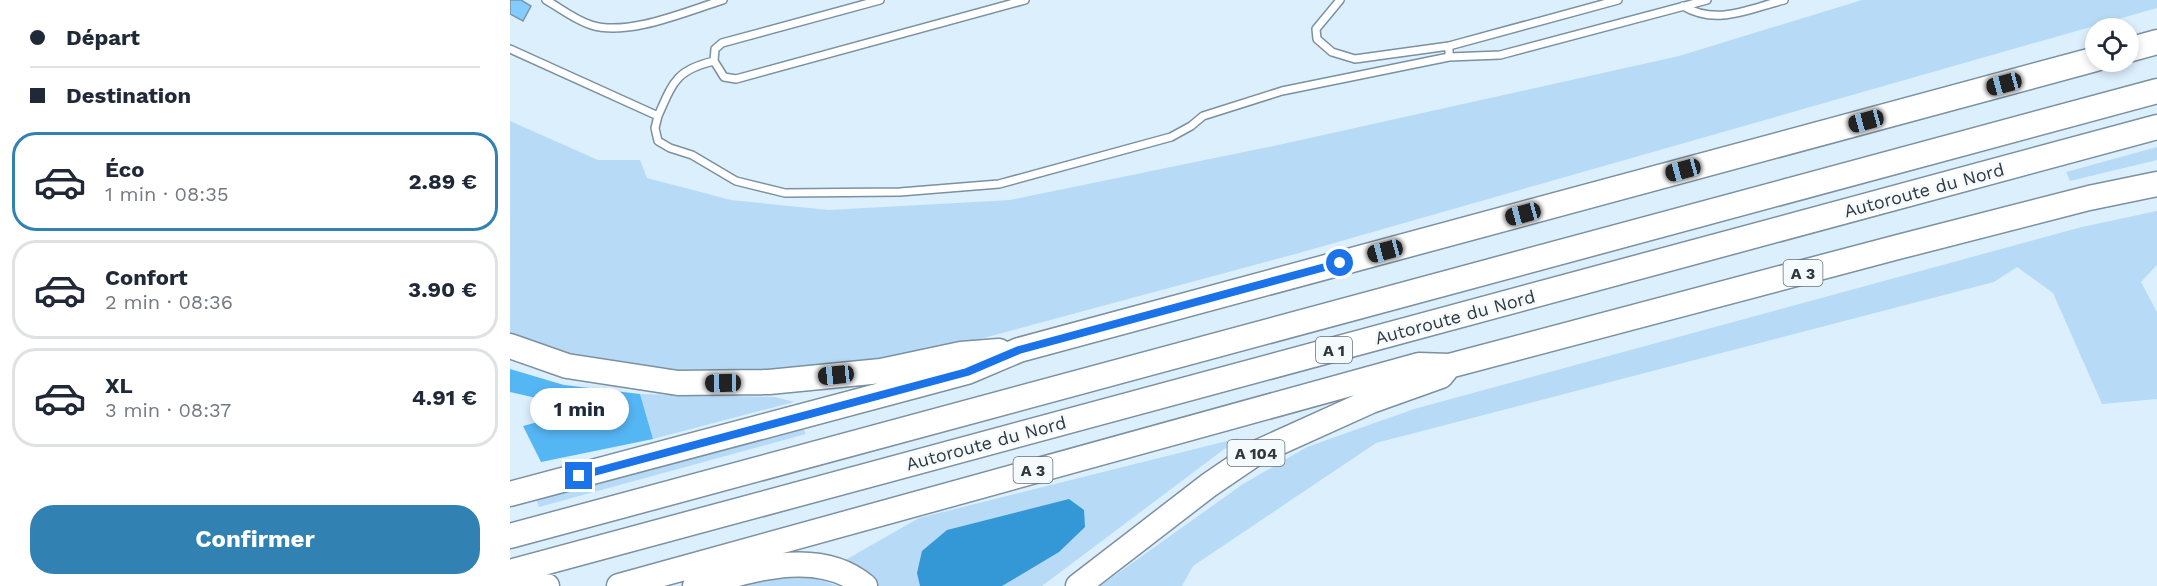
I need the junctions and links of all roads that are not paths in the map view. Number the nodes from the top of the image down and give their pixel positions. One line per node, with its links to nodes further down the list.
1 (546, 0): 2 (lane)
2 (723, 0)
3 (880, 0): 15 (lane)
4 (1025, 0): 15 (lane)
5 (1340, 0): 11 (lane)
6 (1618, 0): 11 (lane)
7 (1707, 0): 9 (lane)
8 (1784, 0): 9 (lane)
9 (1683, 6): 14 (lane)
10 (2157, 42): 12 (highway)
11 (1449, 46): 14 (lane)
12 (2139, 47)
13 (510, 49): 18 (lane)
14 (1449, 57): 18 (lane)
15 (714, 61): 18 (lane)
16 (2085, 62): 22 (highway)
17 (2157, 91): 25 (highway, Autoroute du Nord / A 1)
18 (657, 116)
19 (2157, 127): 26 (highway, Autoroute du Nord / A 1)
20 (2157, 184): 23 (highway, A 3)
21 (510, 346): 22 (highway)
22 (1019, 350): 24 (highway)
23 (1449, 366): 27 (highway, A 104); 29 (highway, A 3)
24 (510, 494)
25 (510, 536)
26 (510, 574): 28 (highway)
27 (1074, 584)
28 (547, 586)
29 (618, 586)
30 (695, 586): 31 (highway)
31 (866, 586)

